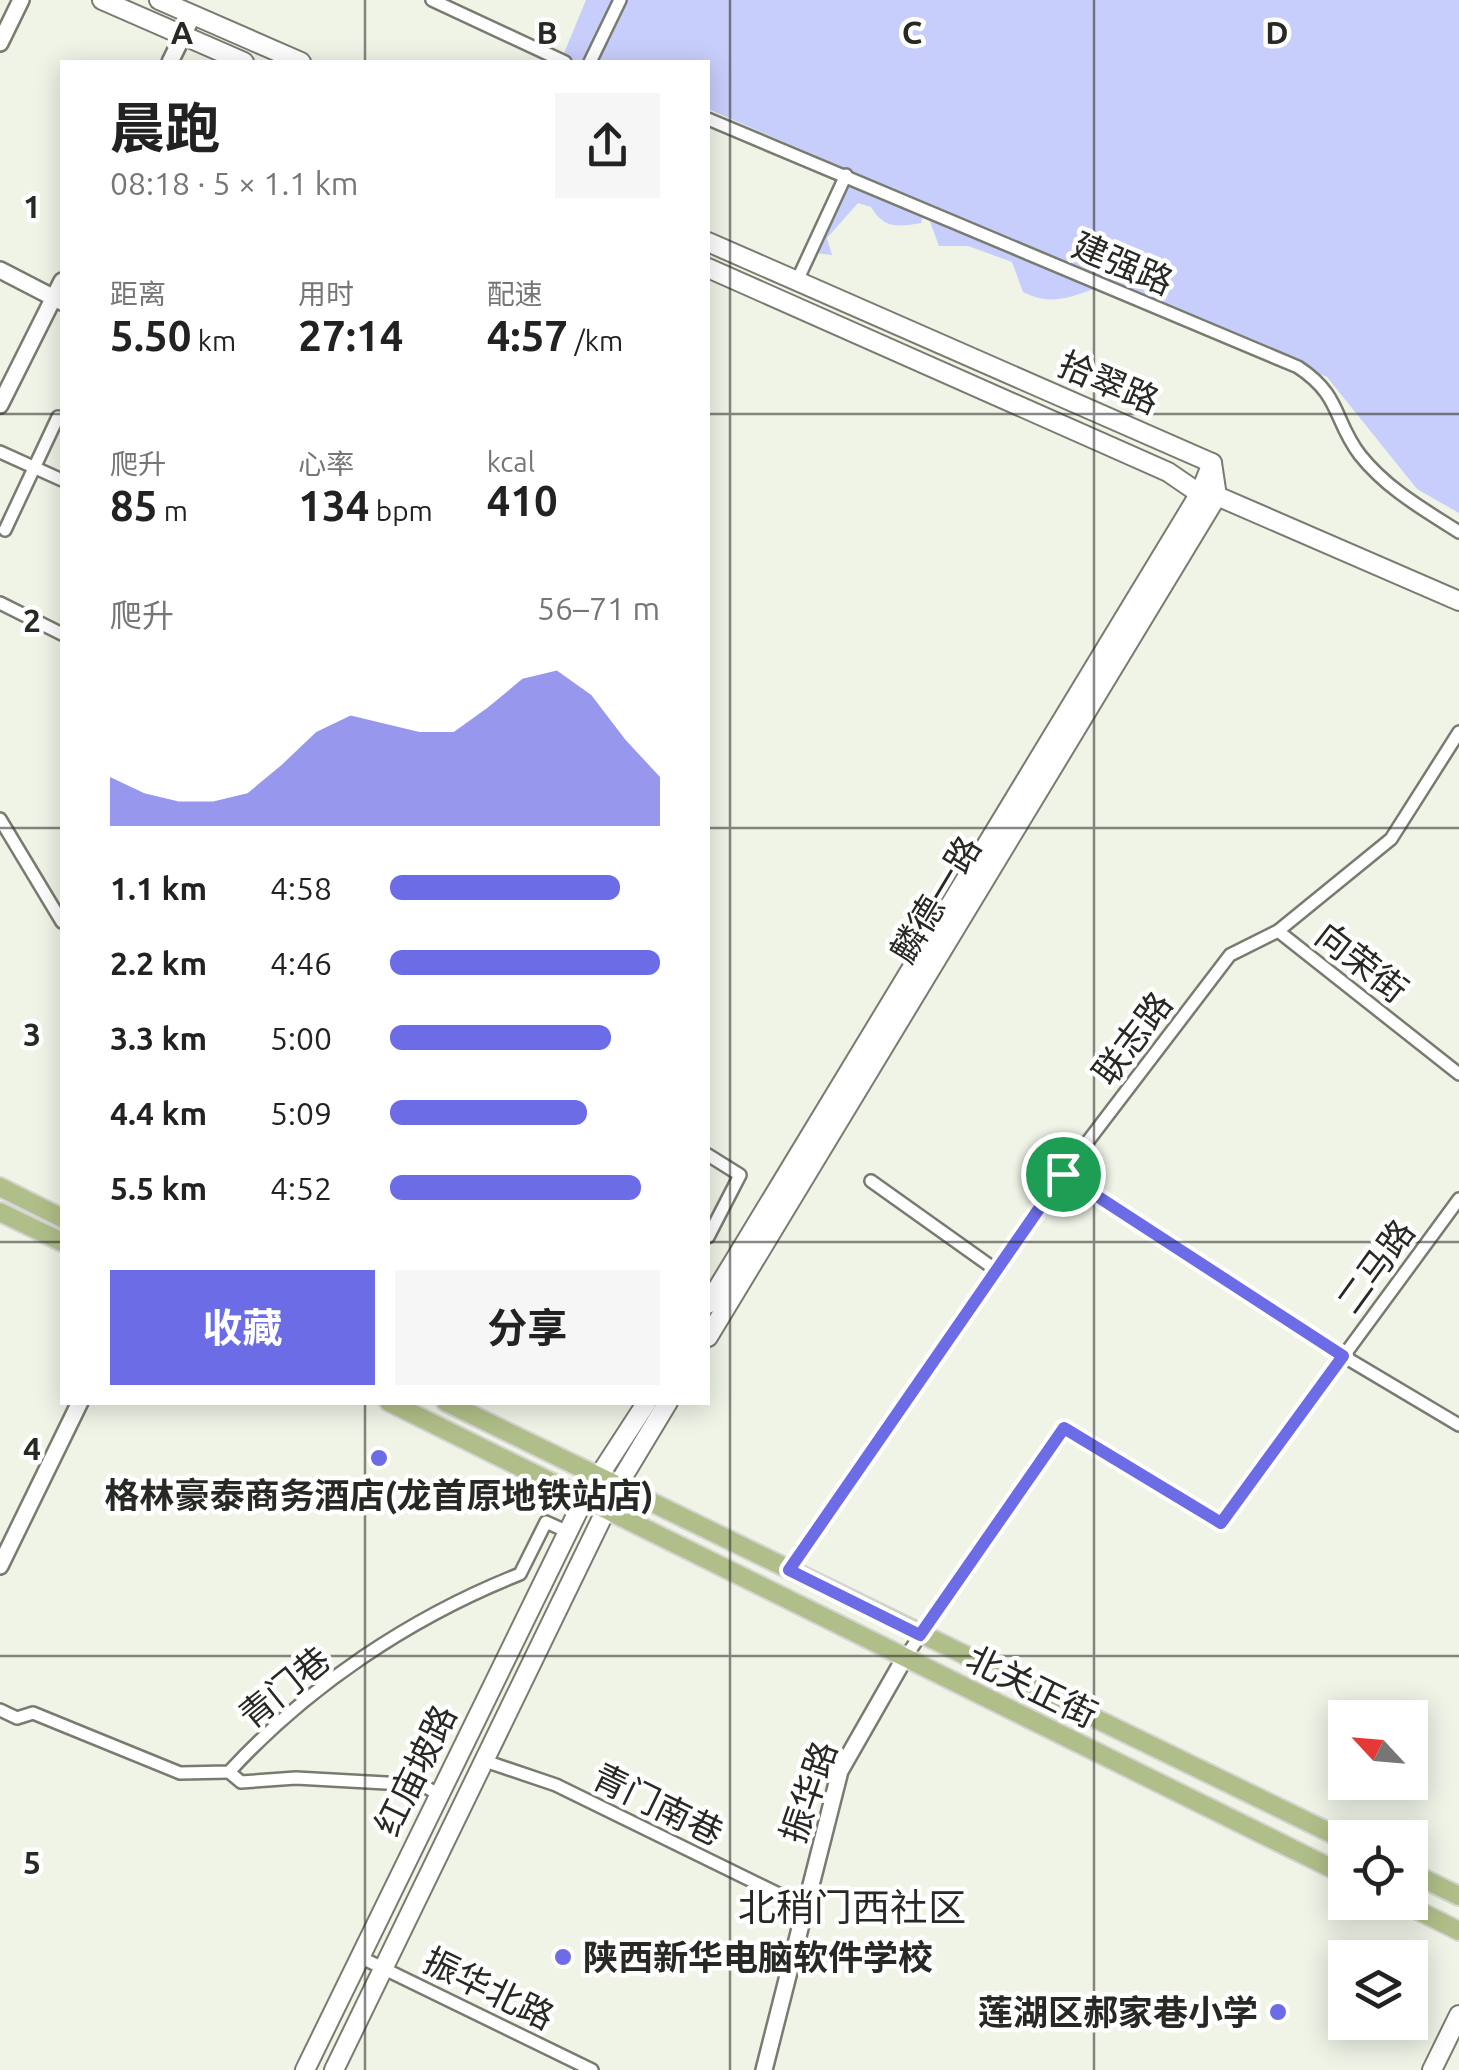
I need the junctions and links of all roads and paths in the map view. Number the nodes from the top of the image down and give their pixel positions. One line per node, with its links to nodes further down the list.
1 (21, 0): 8 (street)
2 (102, 0): 7 (main road)
3 (159, 0): 6 (main road)
4 (432, 0): 12 (street)
5 (620, 0): 13 (street)
6 (198, 8): 7 (street); 11 (main road)
7 (183, 36): 9 (street); 10 (main road)
8 (0, 43)
9 (171, 60)
10 (239, 60)
11 (296, 60)
12 (561, 60)
13 (591, 60)
14 (710, 120): 15 (street, 建强路)
15 (846, 176): 19 (street); 29 (street, 建强路)
16 (710, 243): 19 (main road, 拾翠路)
17 (710, 269): 27 (main road, 拾翠路)
18 (0, 270): 20 (street)
19 (796, 282): 24 (main road, 拾翠路)
20 (58, 300): 21 (street)
21 (0, 406)
22 (58, 416): 25 (street)
23 (0, 452): 25 (street)
24 (1212, 463): 27 (main road, 麟德一路)
25 (35, 467): 26 (street); 28 (street)
26 (60, 479)
27 (1210, 498): 30 (main road, 拾翠路); 32 (main road, 拾翠路); 49 (main road, 麟德一路); 50 (main road, 麟德一路)
28 (5, 530)
29 (1459, 532)
30 (1459, 601)
31 (0, 603): 33 (street)
32 (1459, 612)
33 (60, 633)
34 (1459, 732): 37 (street, 联志路)
35 (0, 819): 36 (street)
36 (60, 919)
37 (1278, 931): 38 (street, 向荣街); 40 (street, 联志路)
38 (1459, 1074)
39 (710, 1156): 46 (street)
40 (1063, 1174): 48 (street, 联志路); 51 (street)
41 (872, 1182): 48 (street)
42 (0, 1187): 45 (main road)
43 (1459, 1199): 51 (street, 二马路)
44 (0, 1212): 47 (main road)
45 (60, 1217)
46 (710, 1233)
47 (60, 1241)
48 (996, 1270): 63 (street, 联志路)
49 (710, 1301)
50 (710, 1334)
51 (1343, 1356): 57 (street); 64 (street, 二马路)
52 (79, 1405): 62 (street)
53 (395, 1405): 59 (main road, 北关正街)
54 (452, 1405): 58 (main road, 北关正街)
55 (645, 1405): 58 (main road)
56 (666, 1405): 58 (main road)
57 (1459, 1425)
58 (609, 1481): 59 (main road); 60 (main road); 63 (main road, 北关正街)
59 (584, 1499): 60 (main road, 北关正街); 61 (main road, 红庙坡路)
60 (606, 1511): 65 (main road, 北关正街); 67 (main road, 红庙坡路)
61 (568, 1532): 68 (street, 青门巷); 69 (main road, 红庙坡路)
62 (1, 1563)
63 (789, 1570): 64 (main road, 北关正街)
64 (920, 1635): 65 (street, 二马路); 70 (main road, 北关正街)
65 (904, 1659): 71 (main road, 北关正街); 74 (street, 振华路)
66 (0, 1710): 68 (street, 青门巷)
67 (485, 1761): 74 (street, 青门南巷); 78 (main road, 红庙坡路)
68 (229, 1772): 69 (street)
69 (440, 1795): 77 (main road, 红庙坡路)
70 (1328, 1832)
71 (1328, 1867)
72 (1428, 1881): 73 (main road)
73 (1459, 1896)
74 (803, 1906): 84 (street, 振华路)
75 (1428, 1916): 76 (main road)
76 (1459, 1931)
77 (360, 1957): 78 (street, 振华北路); 81 (main road, 红庙坡路)
78 (384, 1967): 82 (main road, 红庙坡路); 83 (street, 振华北路)
79 (1459, 2016): 85 (main road)
80 (1459, 2042): 86 (main road)
81 (305, 2070)
82 (334, 2070)
83 (592, 2070)
84 (764, 2070)
85 (1432, 2070)
86 (1445, 2070)

